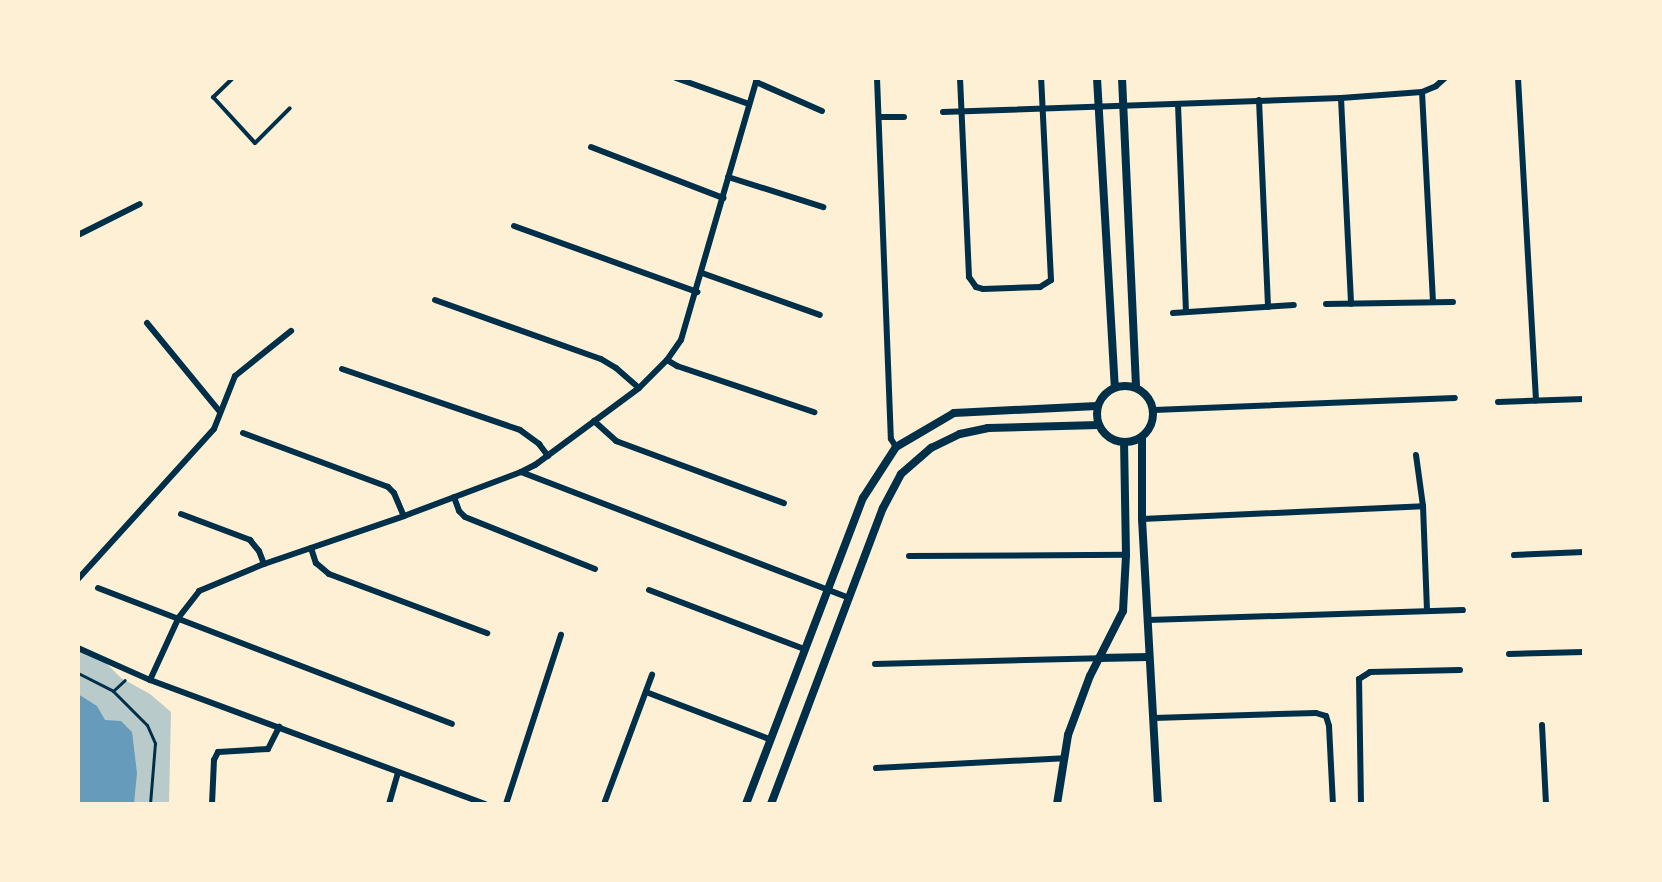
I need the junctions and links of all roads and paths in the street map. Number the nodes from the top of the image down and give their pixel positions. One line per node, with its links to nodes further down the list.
1 (233, 78): 17 (lane)
2 (676, 78): 14 (street)
3 (877, 78): 23 (street)
4 (960, 78): 22 (street)
5 (1041, 78): 19 (street)
6 (1097, 78): 18 (street)
7 (1122, 78): 16 (street)
8 (1445, 78): 11 (street)
9 (1518, 78): 53 (street)
10 (756, 80): 14 (street); 20 (street)
11 (1422, 92): 12 (street); 35 (street)
12 (1341, 98): 13 (street); 38 (street)
13 (1260, 100): 15 (street); 40 (street)
14 (749, 104): 26 (street)
15 (1178, 104): 16 (street); 41 (street)
16 (1122, 107): 18 (street); 49 (street)
17 (290, 108)
18 (1098, 108): 19 (street); 48 (street)
19 (1042, 109): 22 (street); 22 (street)
20 (822, 111)
21 (944, 112): 22 (street)
22 (961, 112)
23 (879, 117): 24 (street); 64 (street)
24 (904, 117)
25 (591, 147): 27 (street)
26 (728, 177): 27 (street); 29 (street)
27 (723, 198): 32 (street)
28 (140, 204): 31 (street)
29 (823, 207)
30 (514, 226): 33 (street)
31 (78, 235)
32 (702, 273): 33 (street); 43 (street)
33 (697, 292): 46 (street)
34 (435, 300): 50 (street)
35 (1433, 302): 36 (street); 38 (street)
36 (1453, 302)
37 (1326, 304): 38 (street)
38 (1351, 304)
39 (1294, 305): 40 (street)
40 (1268, 307): 41 (street)
41 (1186, 312): 42 (street)
42 (1173, 313)
43 (820, 315)
44 (147, 323): 57 (street)
45 (291, 331): 57 (street)
46 (667, 360): 50 (street); 58 (street)
47 (342, 369): 66 (street)
48 (1115, 387): 49 (street); 55 (street)
49 (1136, 387): 56 (street)
50 (639, 388): 59 (street)
51 (1455, 398): 56 (street)
52 (1584, 399): 53 (street)
53 (1536, 400): 54 (street)
54 (1498, 402)
55 (1097, 406): 60 (street); 64 (street)
56 (1154, 410): 62 (street)
57 (220, 412): 81 (street)
58 (814, 412)
59 (594, 421): 66 (street); 69 (street)
60 (1099, 425): 63 (street); 85 (street)
61 (243, 433): 72 (street)
62 (1142, 437): 63 (street); 73 (street)
63 (1124, 442): 76 (street)
64 (896, 447): 84 (street)
65 (1416, 455): 70 (street)
66 (548, 456): 67 (street)
67 (521, 472): 68 (street); 84 (street)
68 (454, 497): 72 (street); 80 (street)
69 (784, 503)
70 (1423, 506): 73 (street); 86 (street)
71 (181, 514): 79 (street)
72 (404, 516): 74 (street)
73 (1142, 519): 89 (street)
74 (311, 548): 79 (street); 90 (street)
75 (1584, 552): 77 (street)
76 (1126, 555): 78 (street); 97 (street)
77 (1514, 555)
78 (909, 556)
79 (264, 564): 88 (street)
80 (595, 569)
81 (78, 579)
82 (98, 588): 88 (street)
83 (649, 590): 93 (street)
84 (828, 590): 85 (street); 93 (street)
85 (849, 598): 119 (street)
86 (1427, 610): 87 (street); 89 (street)
87 (1463, 610)
88 (179, 618): 102 (street); 105 (street)
89 (1148, 620): 96 (street)
90 (488, 633)
91 (561, 635): 116 (street)
92 (78, 648): 102 (street)
93 (804, 649): 108 (street)
94 (1584, 652): 95 (street)
95 (1509, 654)
96 (1149, 657): 97 (street); 104 (street)
97 (1099, 658): 98 (street); 109 (street)
98 (875, 664)
99 (1460, 670): 123 (street)
100 (78, 673): 112 (path)
101 (652, 675): 103 (street)
102 (150, 680): 107 (street)
103 (646, 693): 108 (street); 117 (street)
104 (1154, 718): 121 (street); 122 (street)
105 (452, 724)
106 (1542, 725): 124 (street)
107 (279, 727): 111 (street); 113 (street)
108 (769, 739): 118 (street)
109 (1064, 758): 110 (street); 120 (street)
110 (876, 768)
111 (398, 772): 114 (street); 115 (street)
112 (150, 804)
113 (212, 804)
114 (389, 804)
115 (486, 804)
116 (506, 804)
117 (604, 804)
118 (746, 804)
119 (771, 804)
120 (1057, 804)
121 (1158, 804)
122 (1333, 804)
123 (1361, 804)
124 (1546, 804)

